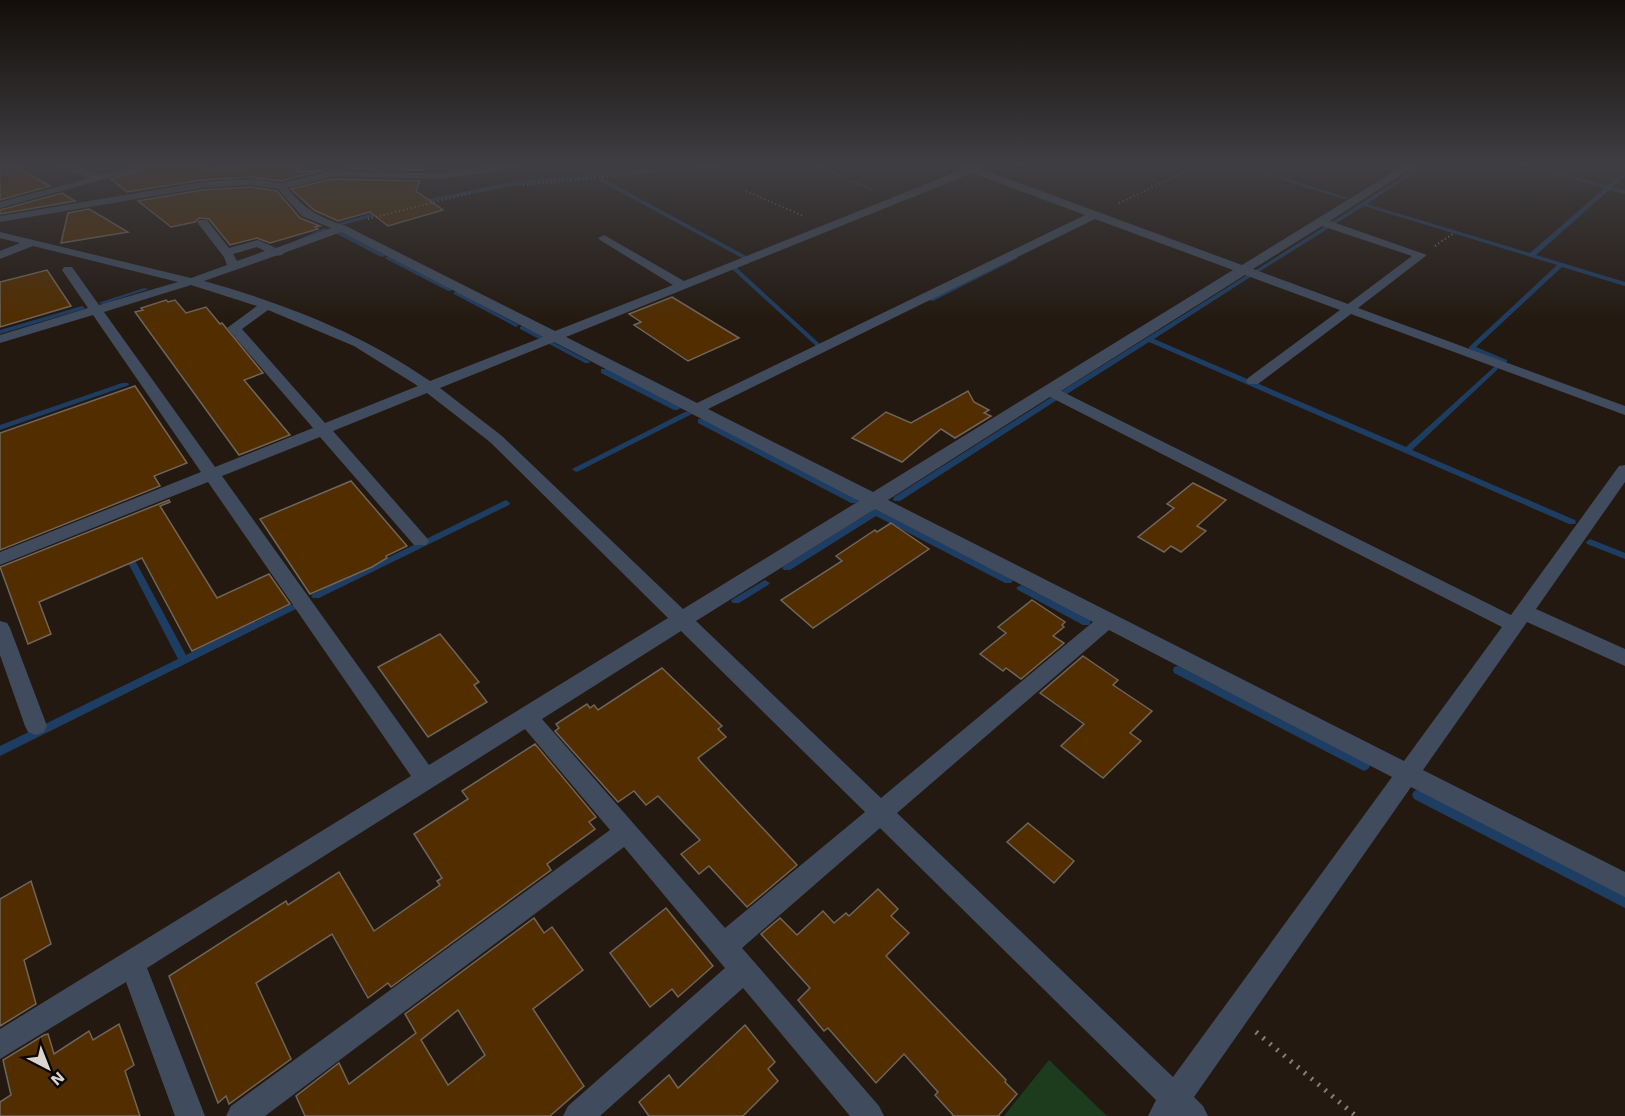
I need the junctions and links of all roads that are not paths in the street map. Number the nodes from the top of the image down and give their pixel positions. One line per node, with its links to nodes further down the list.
1 (315, 218): 8 (street)
2 (853, 218): 19 (street)
3 (1088, 218): 28 (street)
4 (1102, 218): 17 (street)
5 (1327, 218): 7 (street)
6 (203, 222): 12 (street)
7 (1321, 222): 17 (street); 21 (street)
8 (342, 228): 13 (street); 23 (street)
9 (0, 235): 11 (street)
10 (604, 238): 19 (street)
11 (32, 243): 14 (street); 18 (street)
12 (226, 252): 13 (street); 15 (street)
13 (278, 253): 15 (street)
14 (0, 255)
15 (234, 268): 18 (street)
16 (68, 270): 22 (street)
17 (1244, 270): 21 (street); 27 (street)
18 (193, 281): 20 (street); 22 (street)
19 (684, 286): 23 (street)
20 (268, 304): 26 (street); 30 (street)
21 (1349, 309): 25 (street); 29 (street)
22 (98, 310): 24 (street); 32 (street)
23 (554, 337): 26 (street); 28 (street)
24 (0, 339)
25 (1253, 381)
26 (430, 387): 30 (street); 37 (street)
27 (1049, 391): 33 (street); 36 (street)
28 (696, 409): 33 (street)
29 (1625, 411)
30 (324, 429): 32 (street); 34 (street)
31 (1625, 470): 36 (street)
32 (212, 474): 35 (street); 44 (street)
33 (874, 500): 37 (street); 38 (street)
34 (420, 541)
35 (0, 559)
36 (1519, 618): 40 (street); 43 (street)
37 (682, 619): 41 (street); 45 (street)
38 (1108, 620): 43 (street); 45 (street)
39 (0, 627): 42 (street)
40 (1625, 658)
41 (527, 716): 44 (street); 46 (street)
42 (36, 726)
43 (1408, 774): 47 (street); 52 (street)
44 (426, 779): 49 (street)
45 (882, 814): 48 (street); 52 (street)
46 (626, 832): 48 (street); 54 (street)
47 (1625, 885)
48 (724, 946): 50 (street)
49 (132, 963): 51 (street); 53 (street)
50 (744, 969): 55 (street); 56 (street)
51 (0, 1045)
52 (1177, 1110)
53 (190, 1116)
54 (241, 1116)
55 (578, 1116)
56 (869, 1116)

